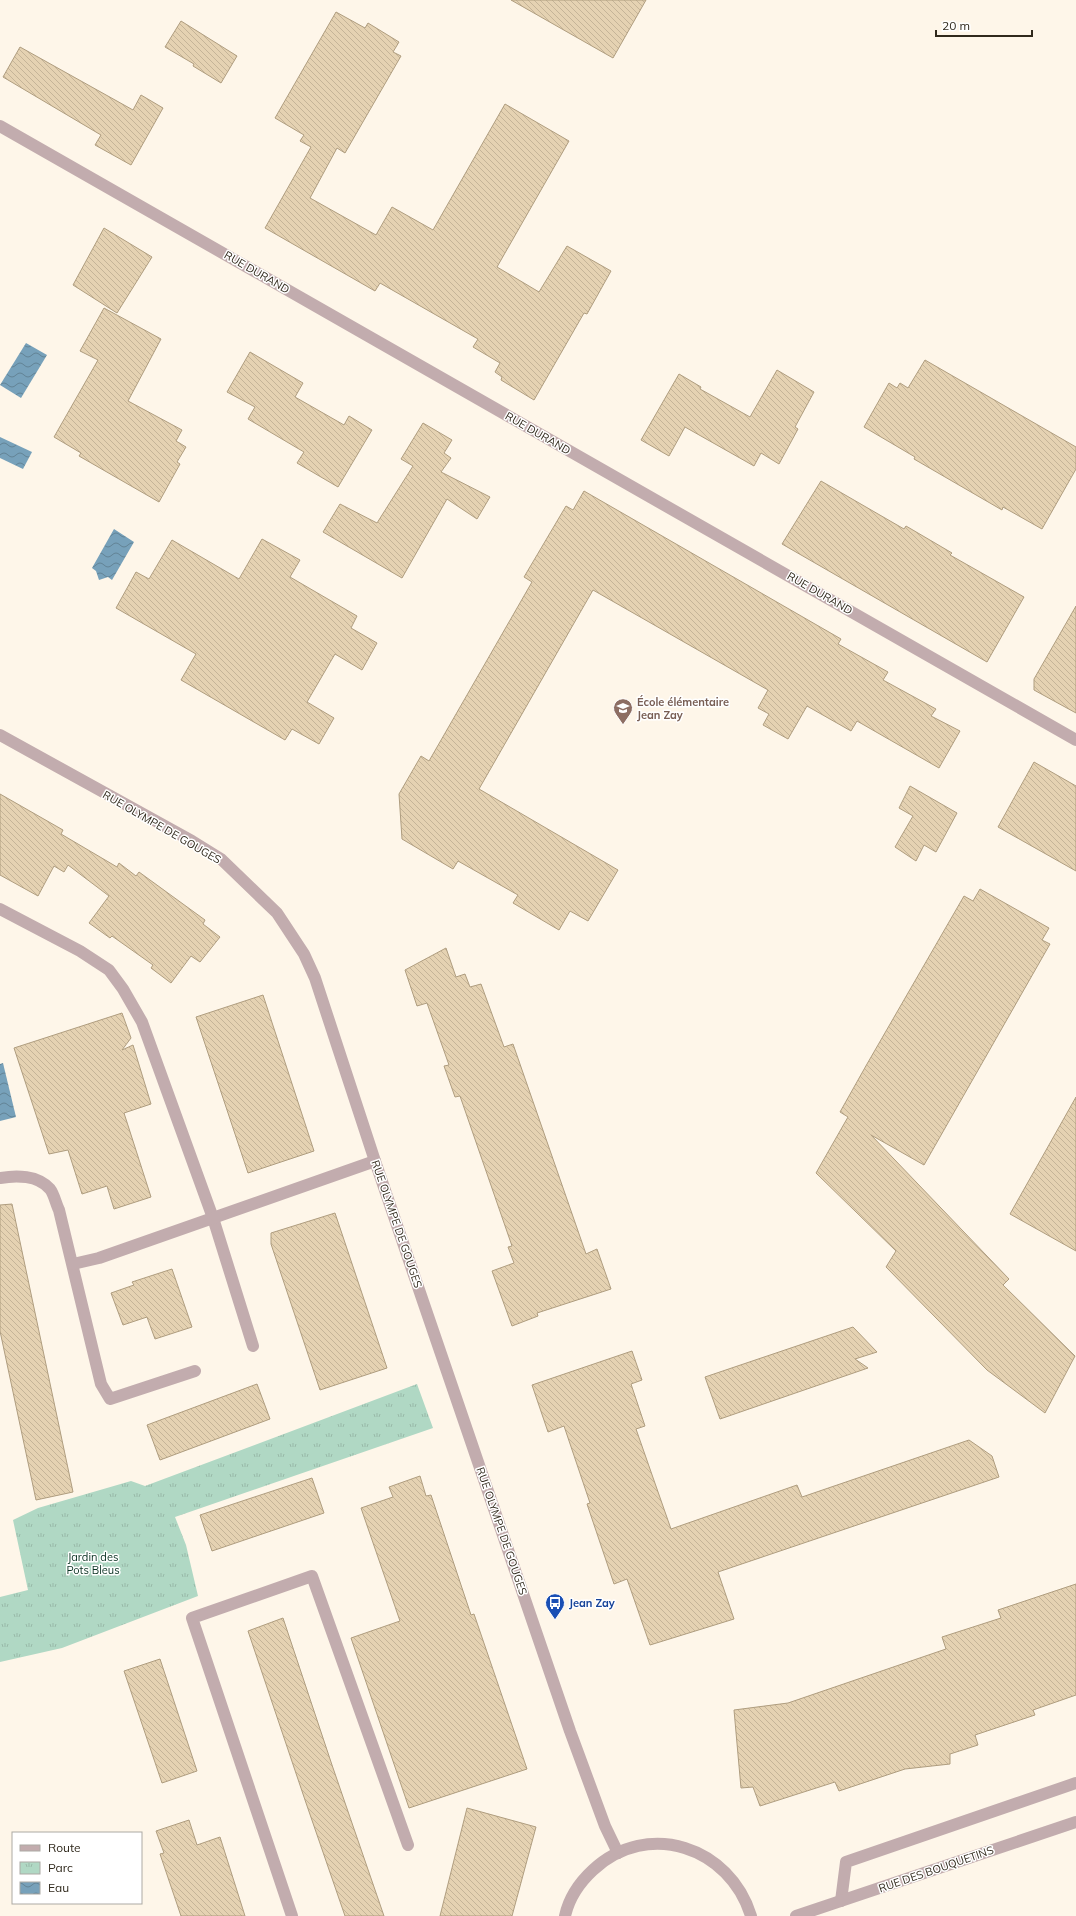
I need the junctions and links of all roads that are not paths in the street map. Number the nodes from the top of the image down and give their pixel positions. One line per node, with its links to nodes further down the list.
1 (0, 126): 3 (street, RUE DURAND)
2 (0, 735): 5 (street, RUE OLYMPE DE GOUGES)
3 (1076, 740)
4 (0, 909): 7 (street)
5 (375, 1161): 7 (street); 14 (street, RUE OLYMPE DE GOUGES)
6 (0, 1178): 8 (street)
7 (213, 1218): 8 (street); 9 (street)
8 (72, 1264): 10 (street)
9 (253, 1346)
10 (195, 1371)
11 (1076, 1783): 15 (street)
12 (1076, 1822): 15 (street, RUE DES BOUQUETINS)
13 (408, 1845): 16 (street)
14 (618, 1853): 17 (street); 18 (street)
15 (841, 1901): 19 (street, RUE DES BOUQUETINS)
16 (292, 1916)
17 (565, 1916)
18 (751, 1916)
19 (796, 1916)

